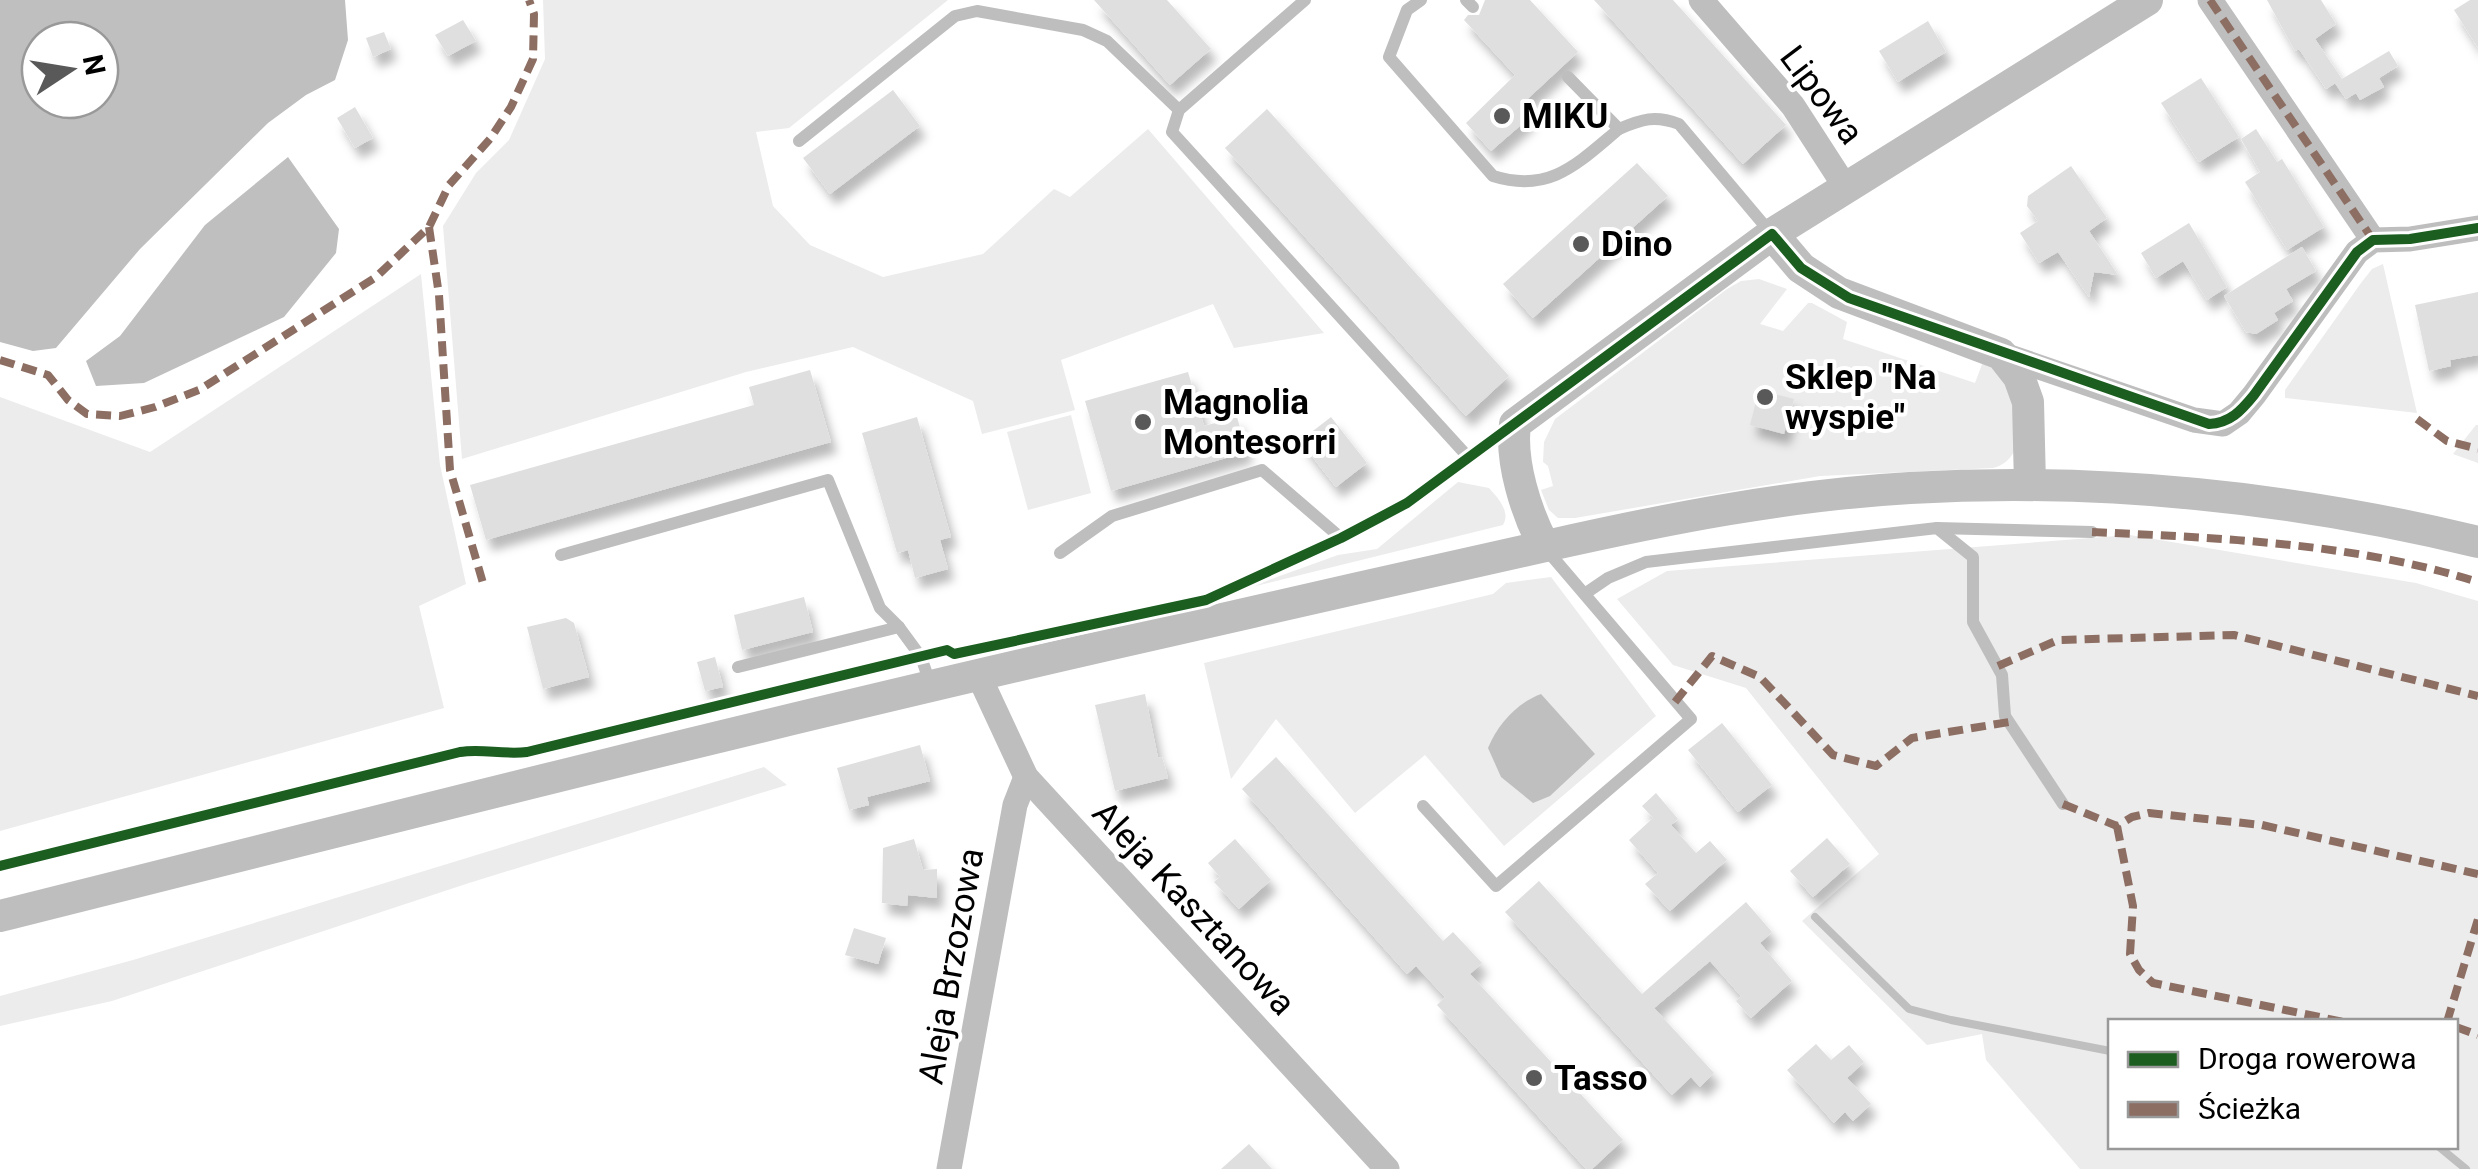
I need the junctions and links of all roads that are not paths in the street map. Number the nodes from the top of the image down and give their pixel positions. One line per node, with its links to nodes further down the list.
1 (1305, 0): 7 (lane)
2 (1421, 0): 8 (lane)
3 (1700, 0): 10 (street, Lipowa)
4 (2147, 0): 10 (street)
5 (2210, 0): 13 (street)
6 (1568, 78): 8 (lane)
7 (1179, 110): 9 (lane); 16 (lane)
8 (1619, 129): 12 (lane)
9 (799, 141)
10 (1846, 188): 12 (street)
11 (2478, 228): 13 (street)
12 (1772, 234): 14 (street); 15 (street)
13 (2374, 240): 14 (street)
14 (2001, 354): 17 (street)
15 (1515, 424): 16 (lane); 21 (street)
16 (1469, 458): 22 (lane)
17 (2030, 486): 20 (street); 21 (street)
18 (1937, 528): 19 (lane); 24 (lane); 30 (lane)
19 (2092, 532)
20 (2478, 542)
21 (1544, 546): 24 (lane); 27 (street)
22 (1060, 553)
23 (561, 555): 25 (lane)
24 (1586, 594): 31 (lane)
25 (900, 627): 26 (lane); 28 (lane)
26 (738, 667)
27 (978, 674): 28 (street); 29 (street, Aleja Kasztanowa)
28 (931, 686): 32 (street)
29 (1026, 777): 33 (street, Aleja Brzozowa); 34 (street, Aleja Kasztanowa)
30 (2063, 804)
31 (1423, 806)
32 (0, 916)
33 (949, 1169)
34 (1387, 1169)

